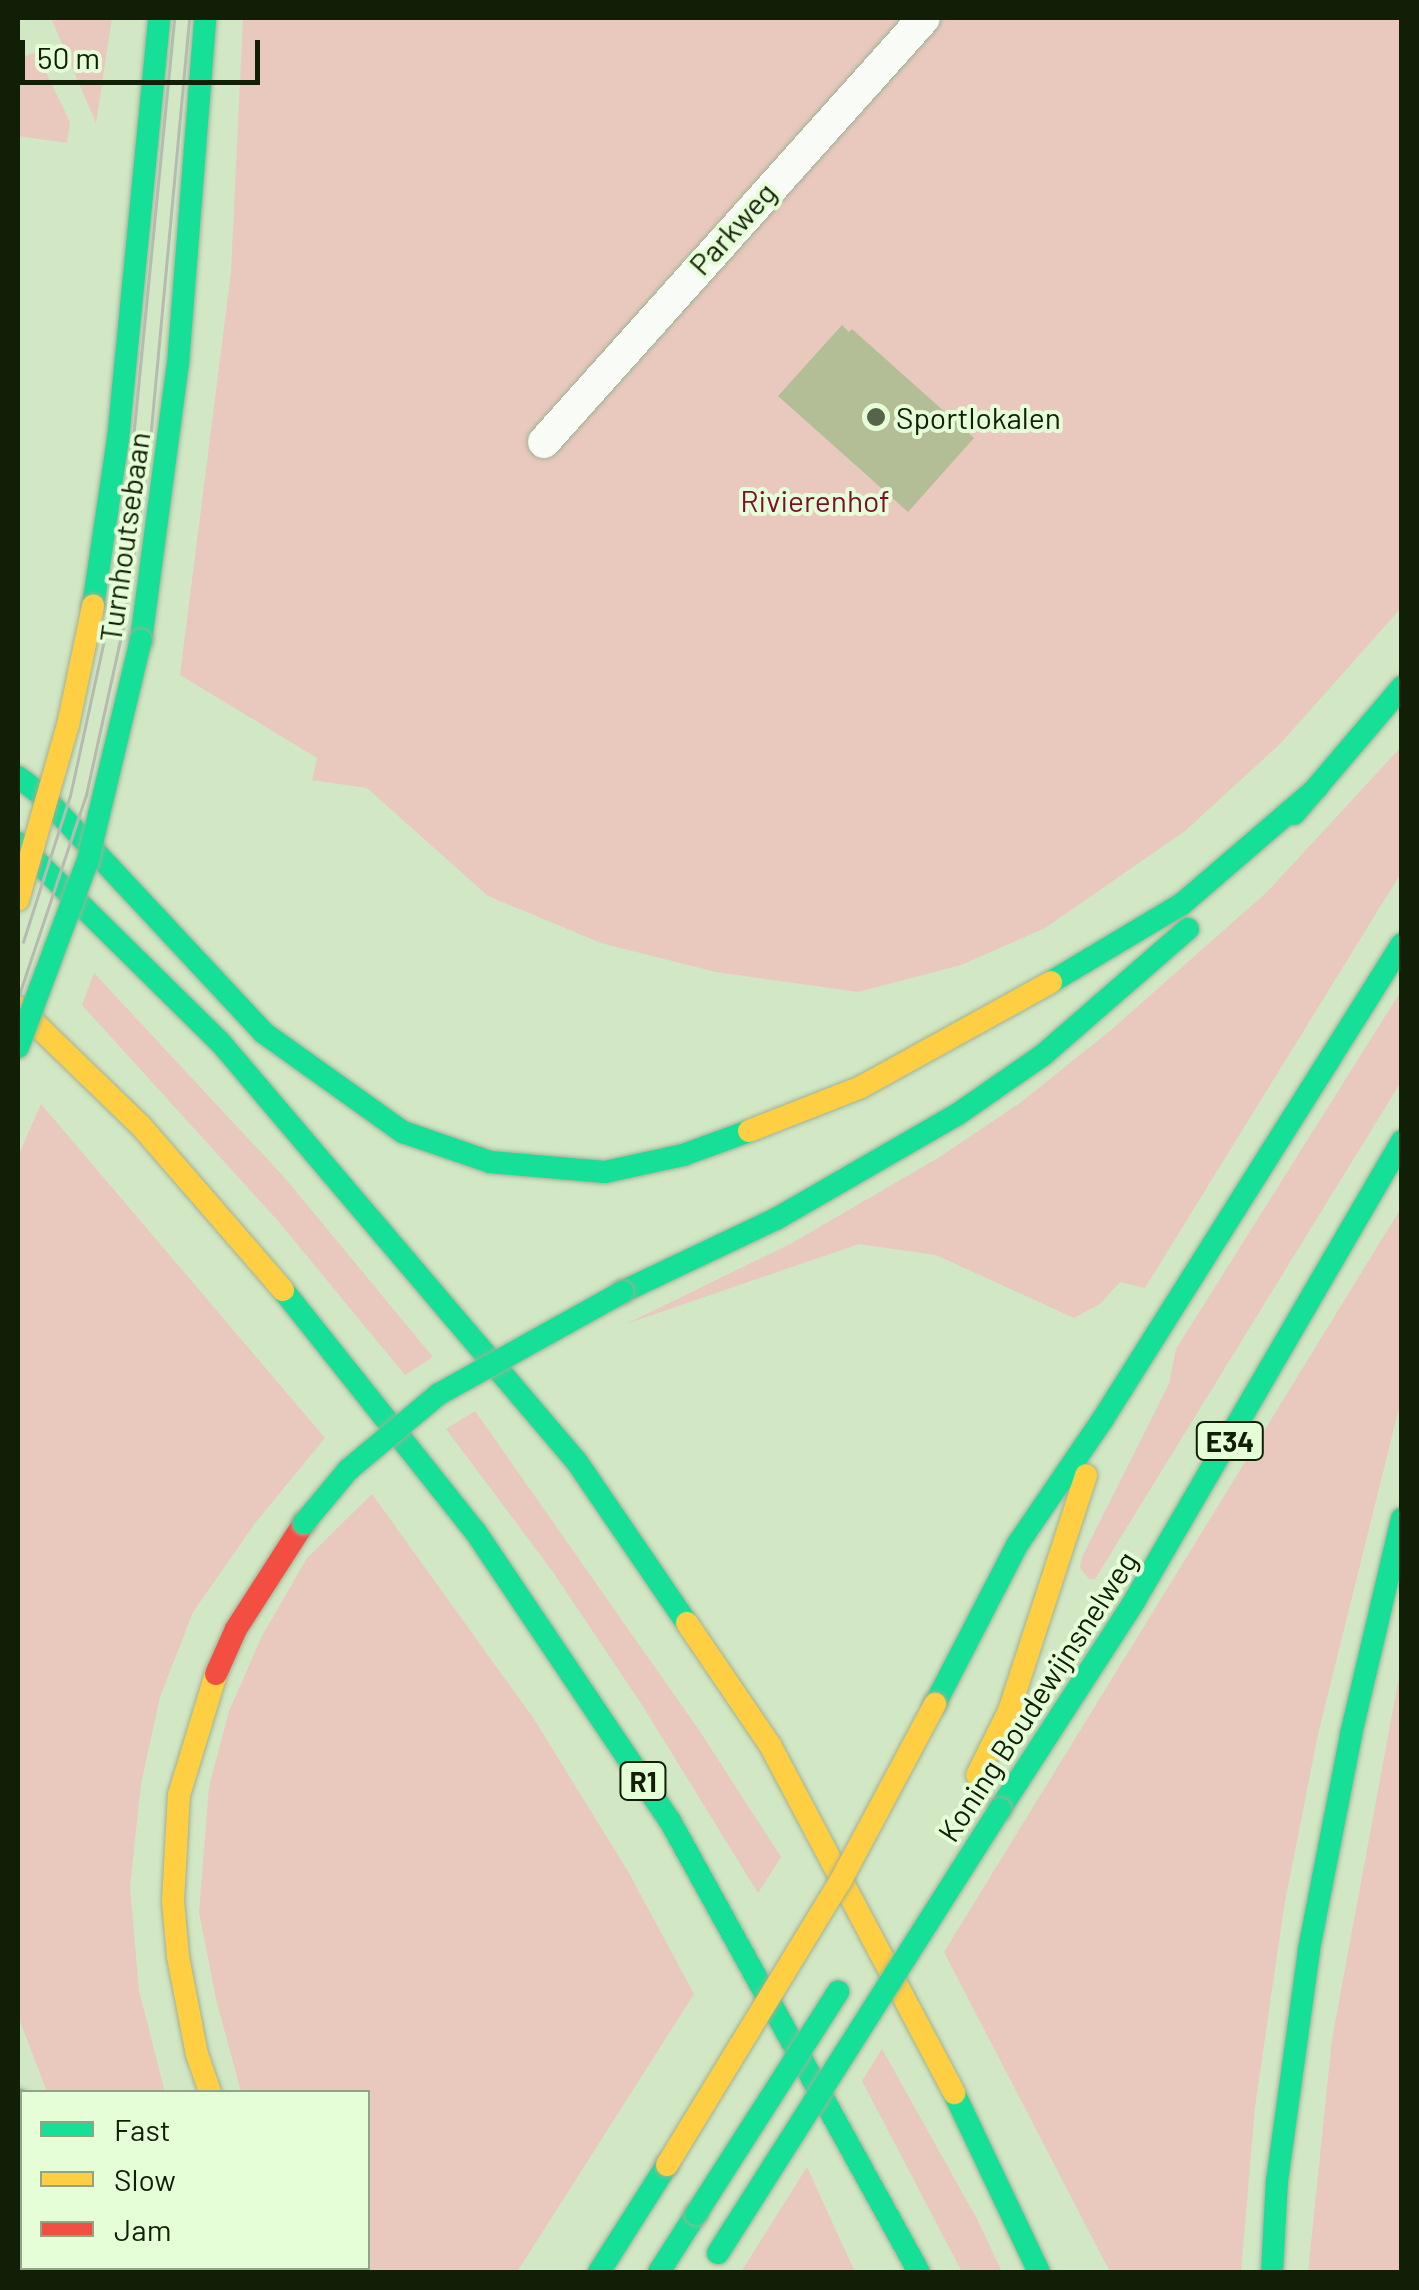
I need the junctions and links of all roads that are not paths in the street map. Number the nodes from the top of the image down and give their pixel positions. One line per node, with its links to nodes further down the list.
1 (159, 18): 9 (main road, Turnhoutsebaan, bridge)
2 (205, 18): 12 (main road, Turnhoutsebaan, bridge)
3 (924, 18): 4 (street, Parkweg)
4 (544, 442)
5 (1402, 687): 7 (main road)
6 (18, 776): 7 (main road)
7 (1316, 788): 18 (main road, bridge)
8 (18, 843): 23 (main road)
9 (18, 900)
10 (1402, 944): 14 (main road)
11 (18, 1007): 22 (main road, R1)
12 (18, 1047)
13 (1402, 1141): 19 (main road, Koning Boudewijnsnelweg / E34, bridge)
14 (1103, 1419): 16 (main road); 20 (main road, bridge)
15 (1402, 1518): 24 (main road)
16 (972, 1783)
17 (883, 1921): 21 (main road, bridge)
18 (209, 2090)
19 (711, 2263)
20 (600, 2272)
21 (659, 2272)
22 (919, 2272)
23 (1040, 2272)
24 (1272, 2272)

